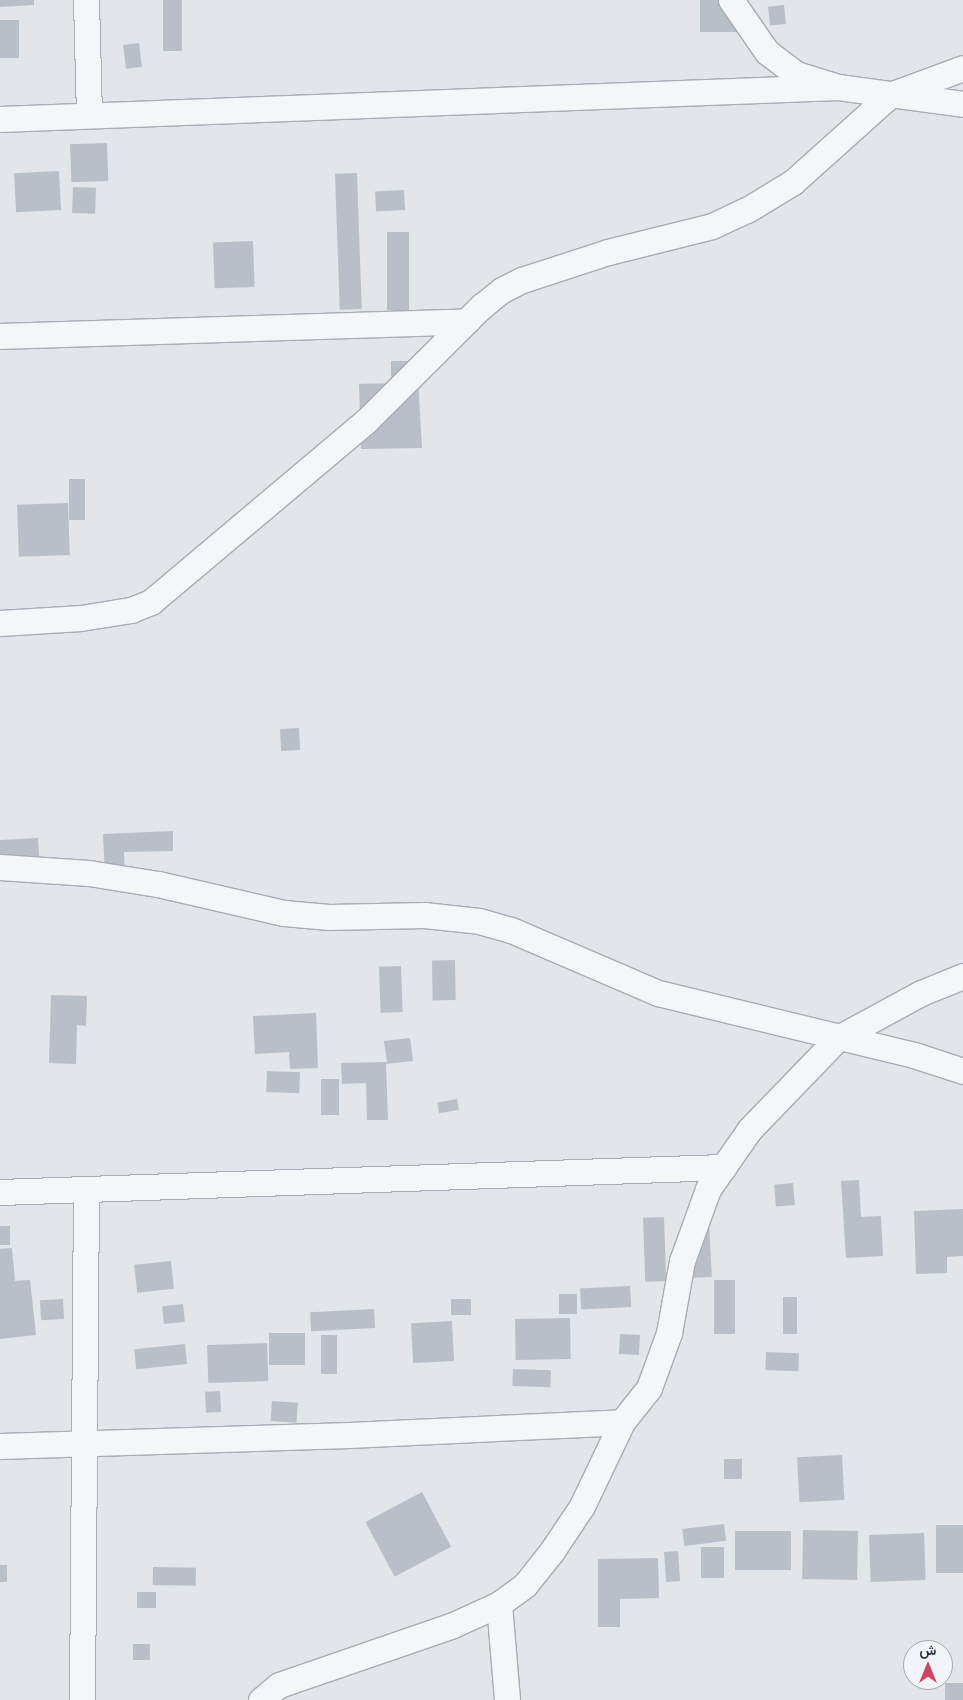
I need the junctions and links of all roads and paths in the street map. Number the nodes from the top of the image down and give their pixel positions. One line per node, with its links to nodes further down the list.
1 (86, 0): 7 (street)
2 (731, 0): 4 (street)
3 (963, 68): 5 (street)
4 (838, 87): 5 (street); 7 (street)
5 (890, 96): 6 (street); 9 (street)
6 (963, 104)
7 (89, 115): 8 (street)
8 (0, 119)
9 (467, 321): 10 (street); 11 (street)
10 (0, 336)
11 (0, 623)
12 (0, 867): 14 (street)
13 (963, 976): 14 (street)
14 (838, 1038): 15 (street); 16 (street)
15 (963, 1071)
16 (724, 1167): 17 (street); 19 (street)
17 (86, 1189): 18 (street); 20 (street)
18 (0, 1192)
19 (622, 1422): 20 (street); 22 (street)
20 (84, 1444): 21 (street); 23 (street)
21 (0, 1446)
22 (499, 1604): 24 (street); 25 (street)
23 (82, 1700)
24 (261, 1700)
25 (507, 1700)

